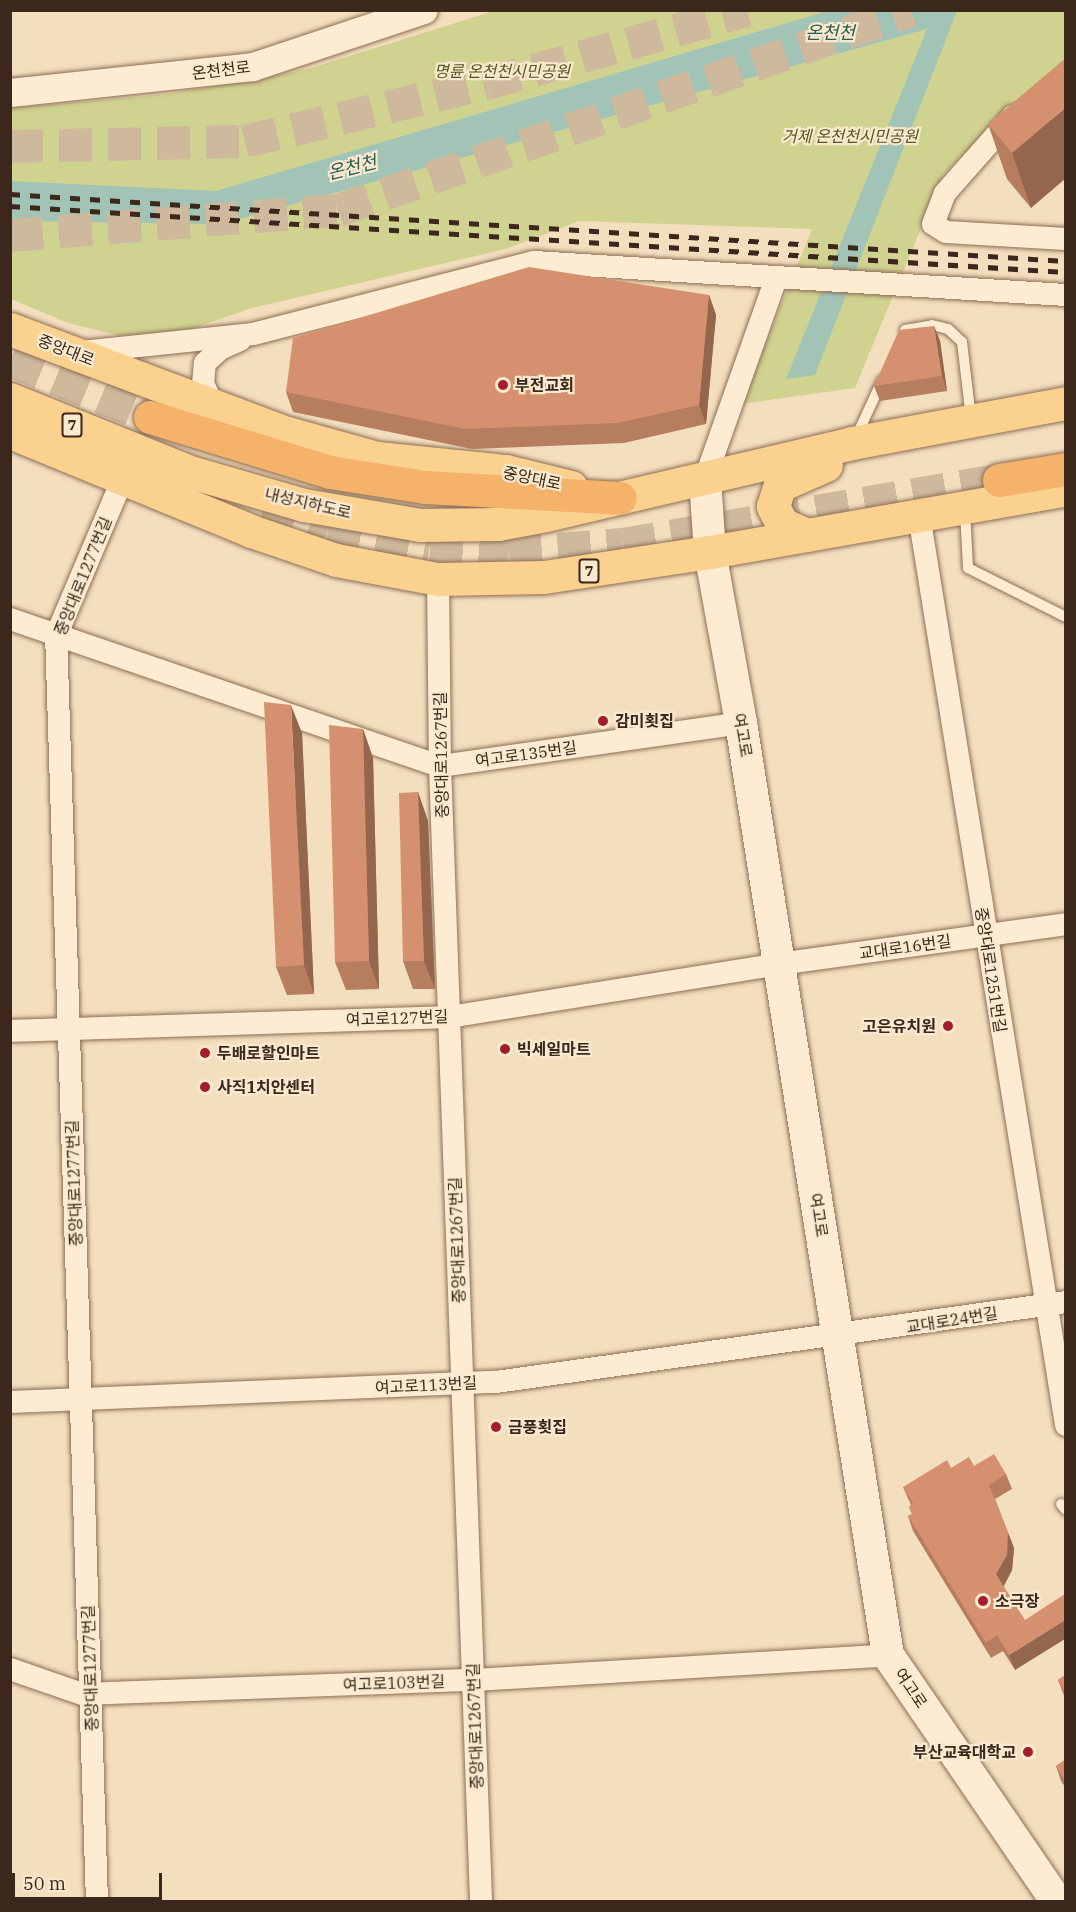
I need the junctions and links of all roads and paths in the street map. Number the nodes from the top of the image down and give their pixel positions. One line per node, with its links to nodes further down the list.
1 (424, 10): 2 (street, 온천천로)
2 (10, 93)
3 (1032, 101): 4 (street)
4 (1065, 239)
5 (776, 278): 6 (street); 8 (street); 20 (street)
6 (1065, 295)
7 (10, 329): 10 (main road, 중앙대로)
8 (253, 334): 10 (street); 14 (street)
9 (898, 342): 16 (lane)
10 (72, 353): 14 (main road, 중앙대로)
11 (885, 374): 18 (lane)
12 (10, 399): 23 (main road, 내성지하도로 / 7)
13 (1065, 403): 16 (main road, 중앙대로 / 7)
14 (213, 405): 23 (main road, 중앙대로)
15 (150, 417): 23 (highway)
16 (971, 419): 18 (main road, 중앙대로 / 7)
17 (10, 432): 19 (main road)
18 (852, 442): 20 (main road, 중앙대로 / 7); 26 (main road)
19 (123, 478): 28 (main road, 7); 31 (street, 중앙대로1277번길)
20 (705, 479): 23 (main road, 중앙대로 / 7); 27 (main road, 여고로)
21 (999, 480): 22 (highway)
22 (1064, 485): 24 (main road, 7)
23 (620, 498)
24 (965, 506): 25 (main road, 7); 29 (lane)
25 (919, 515): 26 (main road, 7); 35 (street, 중앙대로1251번길)
26 (807, 535): 27 (main road, 7)
27 (710, 552): 28 (main road, 7); 32 (main road, 여고로)
28 (438, 579): 33 (street, 중앙대로1267번길)
29 (1065, 617)
30 (10, 619): 31 (street, 여고로135번길)
31 (56, 636): 33 (street, 여고로135번길); 38 (street, 중앙대로1277번길)
32 (741, 723): 33 (street, 여고로135번길); 36 (main road, 여고로)
33 (440, 766): 37 (street, 중앙대로1267번길)
34 (1065, 924): 35 (street, 교대로16번길)
35 (986, 937): 36 (street, 교대로16번길); 40 (street, 중앙대로1251번길)
36 (779, 964): 37 (street, 여고로127번길); 41 (main road, 여고로)
37 (449, 1017): 38 (street, 여고로127번길); 42 (street, 중앙대로1267번길)
38 (69, 1029): 39 (street, 여고로127번길); 43 (street, 중앙대로1277번길)
39 (10, 1031)
40 (1056, 1304): 41 (street, 교대로24번길); 45 (street, 중앙대로1251번길)
41 (838, 1337): 42 (street, 여고로113번길); 46 (main road, 여고로)
42 (463, 1384): 43 (street, 여고로113번길); 48 (street, 중앙대로1267번길)
43 (81, 1400): 44 (street, 여고로113번길); 49 (street, 중앙대로1277번길)
44 (10, 1402)
45 (1065, 1425)
46 (888, 1655): 48 (street, 여고로103번길); 52 (main road, 여고로)
47 (10, 1669): 49 (street, 여고로103번길)
48 (473, 1680): 49 (street, 여고로103번길); 51 (street, 중앙대로1267번길)
49 (91, 1693): 50 (street, 중앙대로1277번길)
50 (97, 1902)
51 (481, 1902)
52 (1057, 1902)

